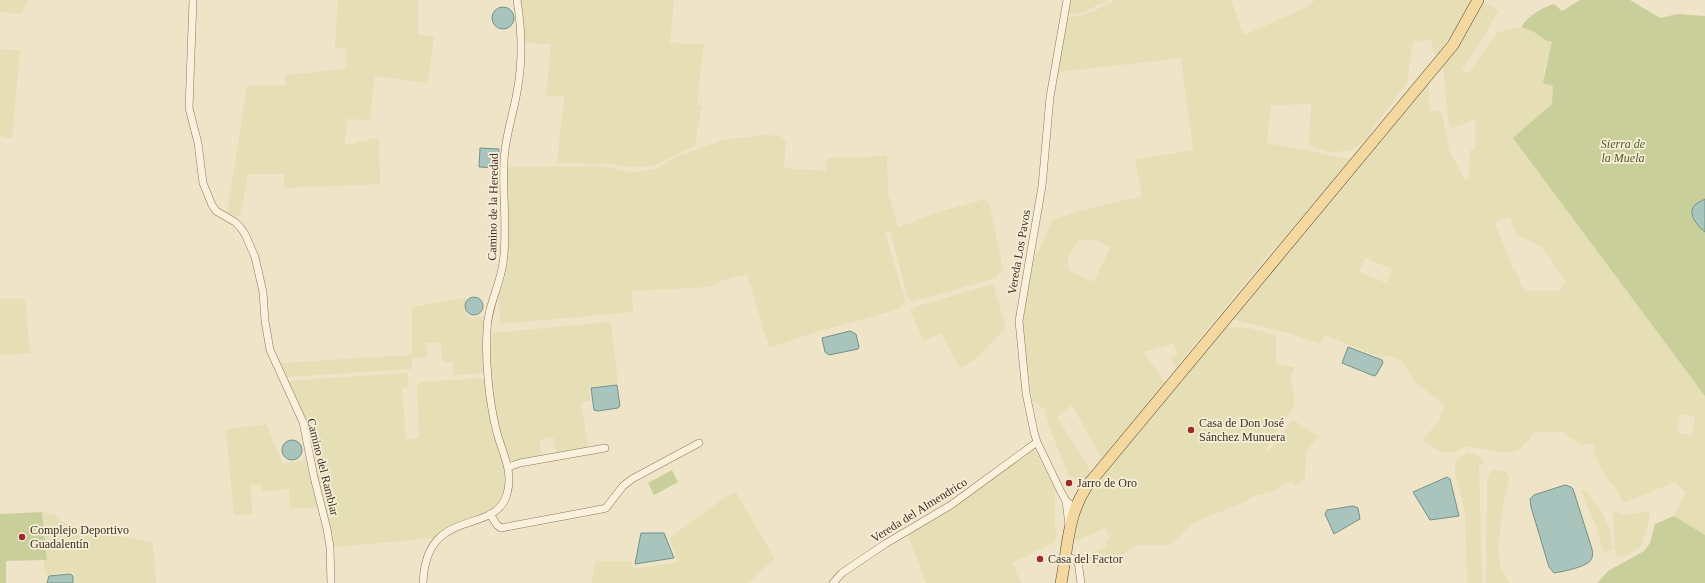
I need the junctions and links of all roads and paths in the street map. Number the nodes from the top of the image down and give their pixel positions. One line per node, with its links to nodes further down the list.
1 (193, 0): 12 (street, Camino del Ramblar)
2 (517, 0): 8 (street, Camino de la Heredad)
3 (1067, 0): 5 (street, Vereda Los Pavos)
4 (1478, 0): 9 (main road)
5 (1036, 442): 9 (street, Vereda Los Pavos); 14 (street, Vereda del Almendrico)
6 (699, 443): 10 (street)
7 (605, 448): 8 (street)
8 (508, 467): 10 (street, Camino de la Heredad)
9 (1071, 505): 11 (main road)
10 (490, 514): 13 (street, Camino de la Heredad)
11 (1066, 556): 15 (main road); 16 (street)
12 (331, 583)
13 (423, 583)
14 (833, 583)
15 (1062, 583)
16 (1081, 583)

